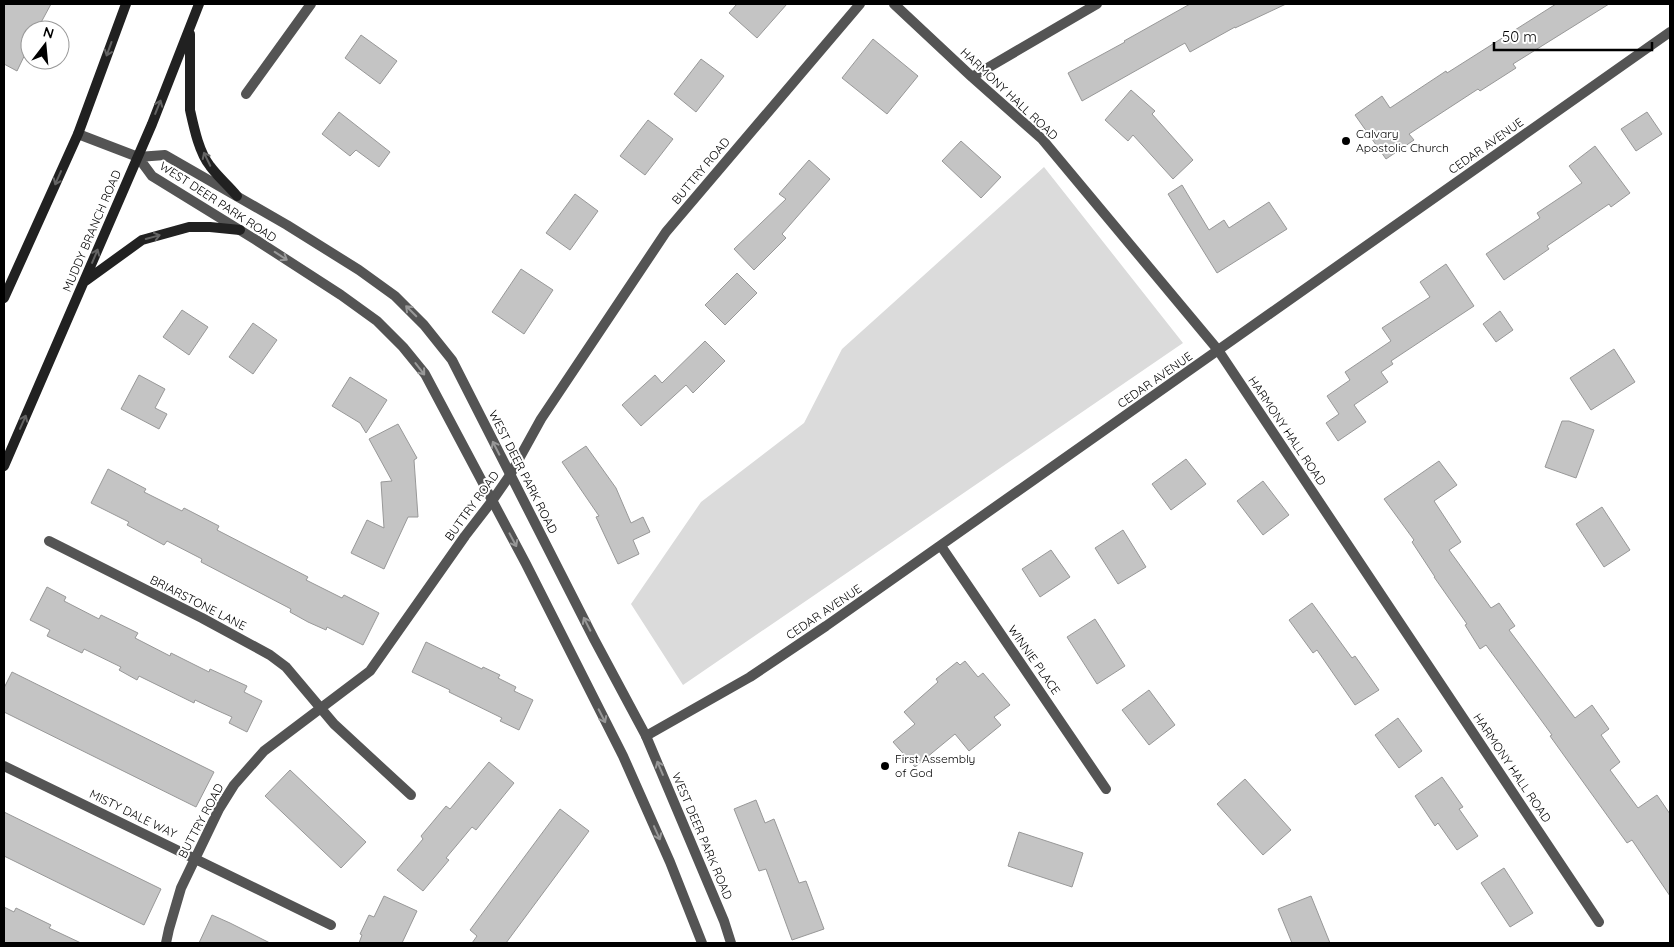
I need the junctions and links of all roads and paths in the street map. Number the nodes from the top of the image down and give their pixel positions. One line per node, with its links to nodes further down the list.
1 (126, 4): 11 (main road, one-way to 11)
2 (199, 4): 7 (main road, MUDDY BRANCH ROAD)
3 (311, 4): 10 (street)
4 (860, 4): 19 (street, BUTTRY ROAD)
5 (894, 4): 9 (street, HARMONY HALL ROAD)
6 (1097, 4): 9 (street)
7 (190, 27): 12 (main road, MUDDY BRANCH ROAD, one-way to 7); 13 (main road, one-way to 7)
8 (1670, 32): 17 (street, CEDAR AVENUE)
9 (972, 77): 17 (street, HARMONY HALL ROAD)
10 (246, 94)
11 (78, 134): 12 (street, WEST DEER PARK ROAD); 16 (main road, one-way to 16)
12 (138, 157): 13 (street, WEST DEER PARK ROAD); 14 (street, WEST DEER PARK ROAD); 15 (main road, MUDDY BRANCH ROAD, one-way to 12)
13 (238, 196): 19 (street, WEST DEER PARK ROAD, one-way to 13)
14 (240, 230): 15 (main road, one-way to 14); 20 (street, WEST DEER PARK ROAD, one-way to 20)
15 (83, 283): 18 (main road, MUDDY BRANCH ROAD, one-way to 15)
16 (4, 298)
17 (1218, 350): 22 (street, CEDAR AVENUE); 29 (street, HARMONY HALL ROAD)
18 (4, 466)
19 (510, 475): 20 (street, BUTTRY ROAD); 24 (street, WEST DEER PARK ROAD, one-way to 19)
20 (492, 502): 23 (street, BUTTRY ROAD); 32 (street, WEST DEER PARK ROAD, one-way to 32)
21 (49, 541): 23 (street, BRIARSTONE LANE)
22 (941, 546): 24 (street, CEDAR AVENUE); 26 (street, WINNIE PLACE)
23 (321, 708): 27 (street, BRIARSTONE LANE); 28 (street, BUTTRY ROAD)
24 (646, 736): 33 (street, WEST DEER PARK ROAD, one-way to 24)
25 (4, 766): 28 (street, MISTY DALE WAY)
26 (1106, 789)
27 (411, 795)
28 (194, 858): 30 (street, MISTY DALE WAY); 31 (street, BUTTRY ROAD)
29 (1599, 922)
30 (331, 925)
31 (166, 943)
32 (702, 943)
33 (731, 943)

